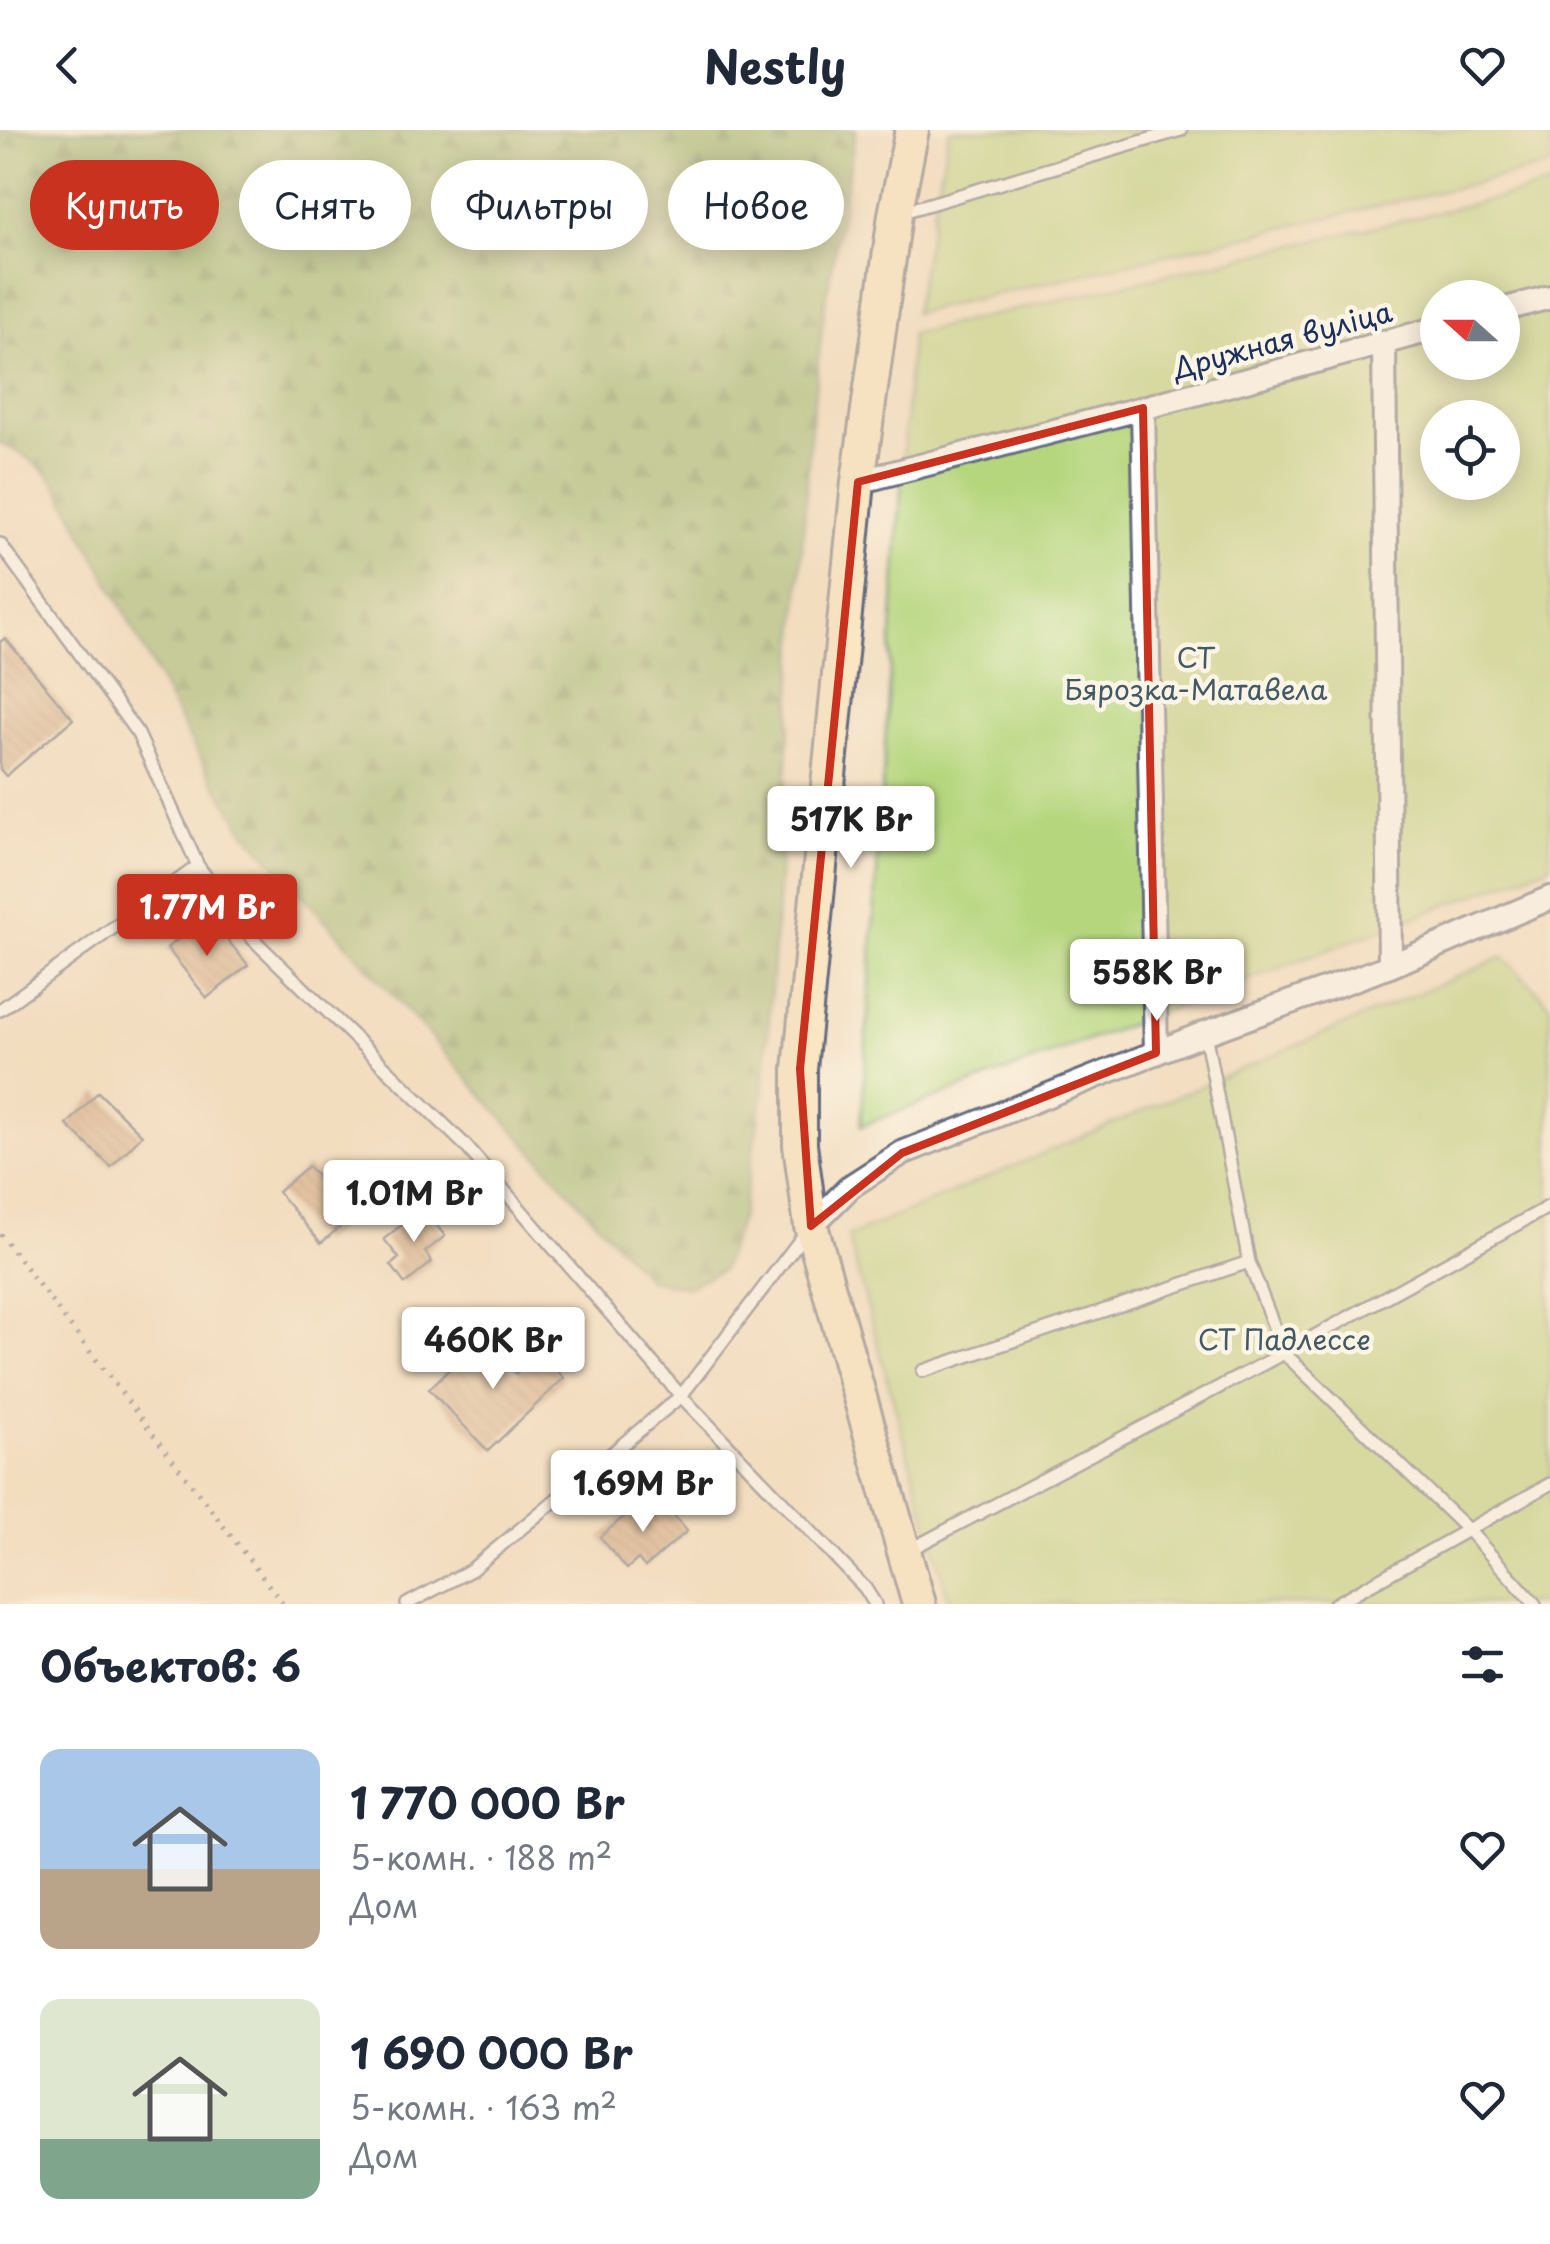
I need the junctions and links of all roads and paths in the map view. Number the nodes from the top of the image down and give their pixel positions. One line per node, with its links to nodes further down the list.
1 (912, 130): 3 (street)
2 (1181, 130): 3 (lane)
3 (895, 214): 9 (street)
4 (1550, 297): 5 (street)
5 (1520, 305)
6 (1420, 333): 7 (street, Дружная вуліца)
7 (1384, 342): 8 (street, Дружная вуліца); 13 (street)
8 (1143, 408): 9 (street, Дружная вуліца); 16 (street)
9 (858, 482): 18 (street)
10 (0, 544): 11 (lane)
11 (198, 866): 14 (lane); 23 (lane)
12 (1550, 898): 13 (street)
13 (1390, 966): 15 (street)
14 (0, 1010)
15 (1205, 1033): 16 (street); 20 (lane)
16 (1156, 1053): 18 (street)
17 (1550, 1206): 21 (lane)
18 (811, 1226): 23 (lane); 26 (street)
19 (0, 1234): 27 (path)
20 (1249, 1262): 21 (lane); 22 (lane)
21 (1284, 1354): 25 (lane); 26 (lane)
22 (924, 1372)
23 (681, 1396): 28 (lane); 29 (lane)
24 (1550, 1484): 25 (lane)
25 (1468, 1530): 31 (lane); 32 (lane)
26 (904, 1552): 30 (street)
27 (283, 1604)
28 (408, 1604)
29 (875, 1604)
30 (919, 1604)
31 (1335, 1604)
32 (1534, 1604)

